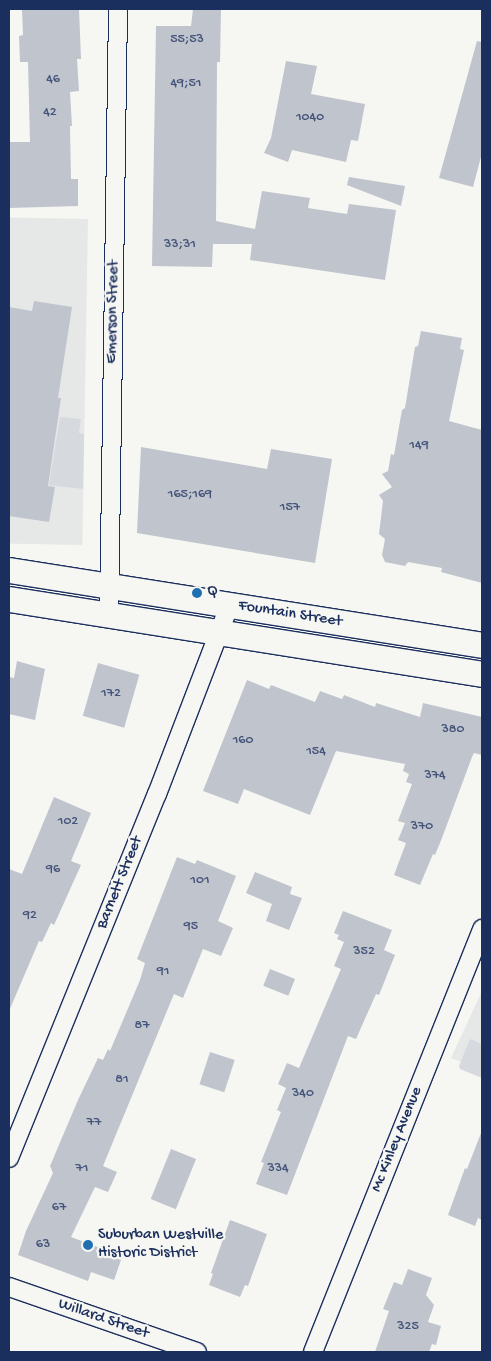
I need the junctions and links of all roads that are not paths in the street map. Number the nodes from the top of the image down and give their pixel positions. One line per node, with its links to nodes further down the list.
1 (118, 9): 3 (street, Emerson Street)
2 (9, 570): 3 (main road, Fountain Street)
3 (110, 587): 5 (main road, Fountain Street); 6 (street, Emerson Street)
4 (9, 600): 6 (main road, Fountain Street)
5 (229, 606): 7 (street, Barnett Street); 8 (main road, Fountain Street)
6 (109, 616): 7 (main road, Fountain Street)
7 (219, 632): 9 (main road, Fountain Street); 11 (street, Barnett Street)
8 (482, 646)
9 (482, 674)
10 (482, 929): 14 (street, Mc Kinley Avenue)
11 (9, 1158)
12 (9, 1287): 13 (street, Willard Street)
13 (197, 1352)
14 (313, 1352)

